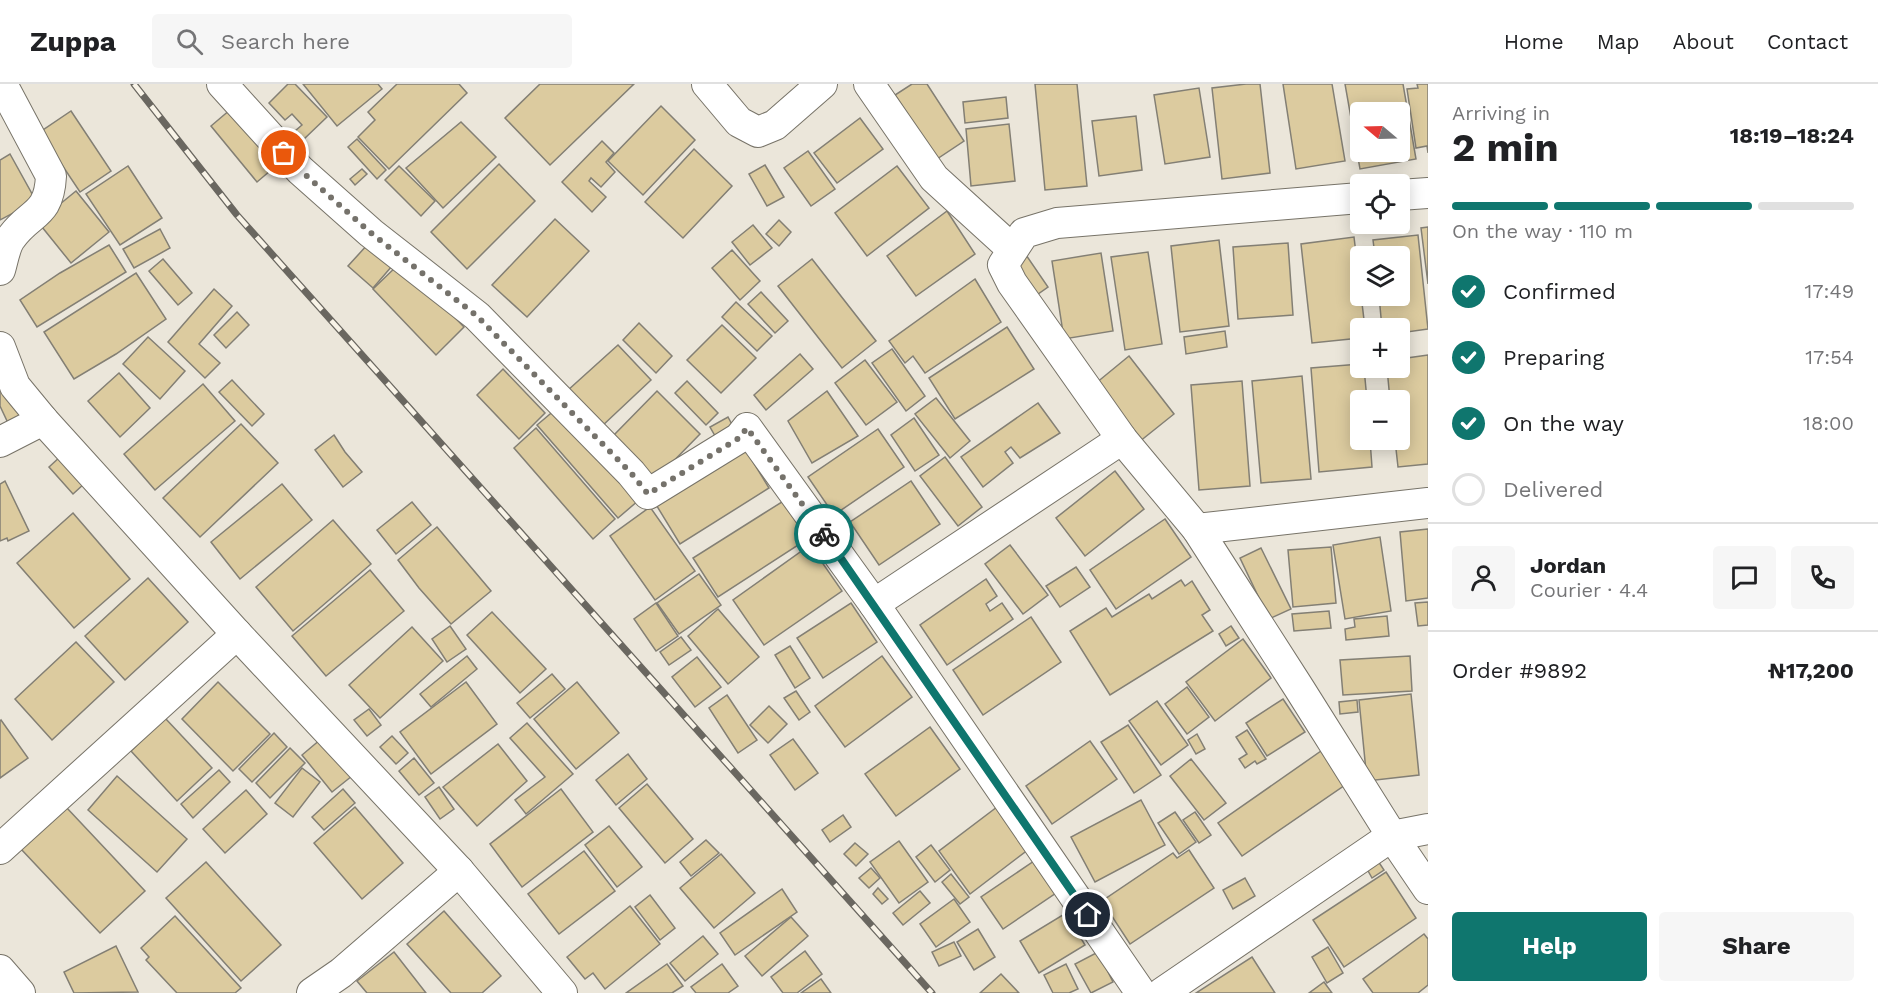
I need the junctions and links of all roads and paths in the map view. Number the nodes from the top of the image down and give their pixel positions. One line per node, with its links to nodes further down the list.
1 (2, 84): 10 (street)
2 (222, 84): 17 (street)
3 (707, 84): 4 (street)
4 (822, 84)
5 (869, 84): 9 (street)
6 (1428, 193): 7 (street)
7 (1410, 194)
8 (1350, 199): 9 (street)
9 (1012, 249): 13 (street)
10 (0, 270)
11 (0, 347): 12 (street)
12 (42, 420): 14 (street); 18 (street)
13 (1122, 440): 16 (street); 17 (street)
14 (0, 442)
15 (1428, 503): 16 (street)
16 (1197, 530): 20 (street)
17 (874, 604): 28 (street)
18 (237, 634): 21 (street); 22 (street)
19 (1428, 829): 20 (street)
20 (1392, 836): 23 (street); 29 (street)
21 (0, 849)
22 (459, 871): 26 (street); 27 (street)
23 (1428, 889)
24 (0, 970): 25 (street)
25 (20, 993)
26 (312, 993)
27 (562, 993)
28 (1141, 993)
29 (1162, 993)

